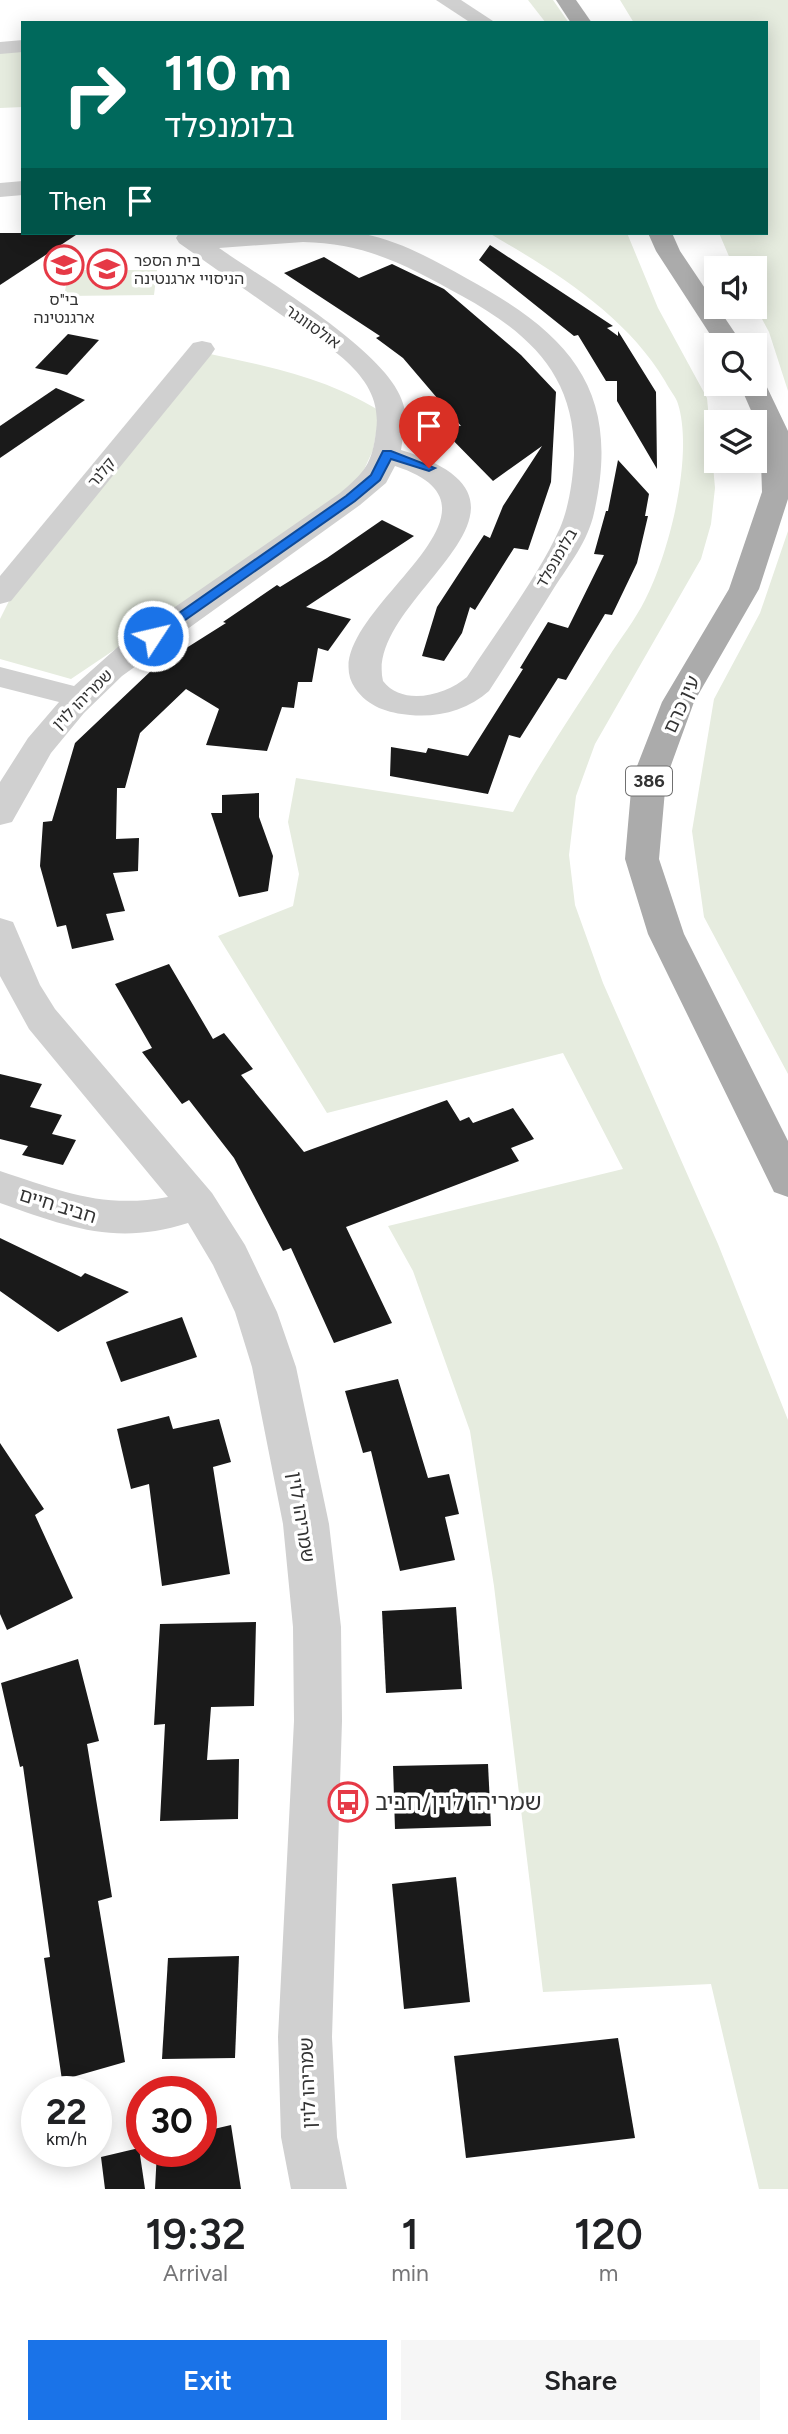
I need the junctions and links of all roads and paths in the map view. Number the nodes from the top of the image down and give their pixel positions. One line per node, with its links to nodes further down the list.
1 (446, 0): 3 (street)
2 (566, 0): 4 (main road)
3 (483, 21)
4 (581, 21)
5 (21, 46): 6 (street)
6 (0, 48)
7 (21, 188): 8 (street)
8 (0, 190)
9 (661, 235): 11 (main road)
10 (188, 238): 14 (street, אולסוונגר); 14 (street, בלומנפלד)
11 (722, 333)
12 (202, 349): 15 (street, קלנר)
13 (757, 396): 21 (main road, עין כרם / 386)
14 (387, 454): 17 (street, שמריהו לוין)
15 (0, 595)
16 (0, 677): 17 (street)
17 (79, 697): 18 (street, שמריהו לוין)
18 (7, 783): 19 (street, שמריהו לוין)
19 (0, 814)
20 (0, 931): 23 (street, שמריהו לוין)
21 (788, 1181)
22 (0, 1187): 23 (street, חביב חיים)
23 (198, 1204): 24 (street, שמריהו לוין)
24 (319, 2189)

